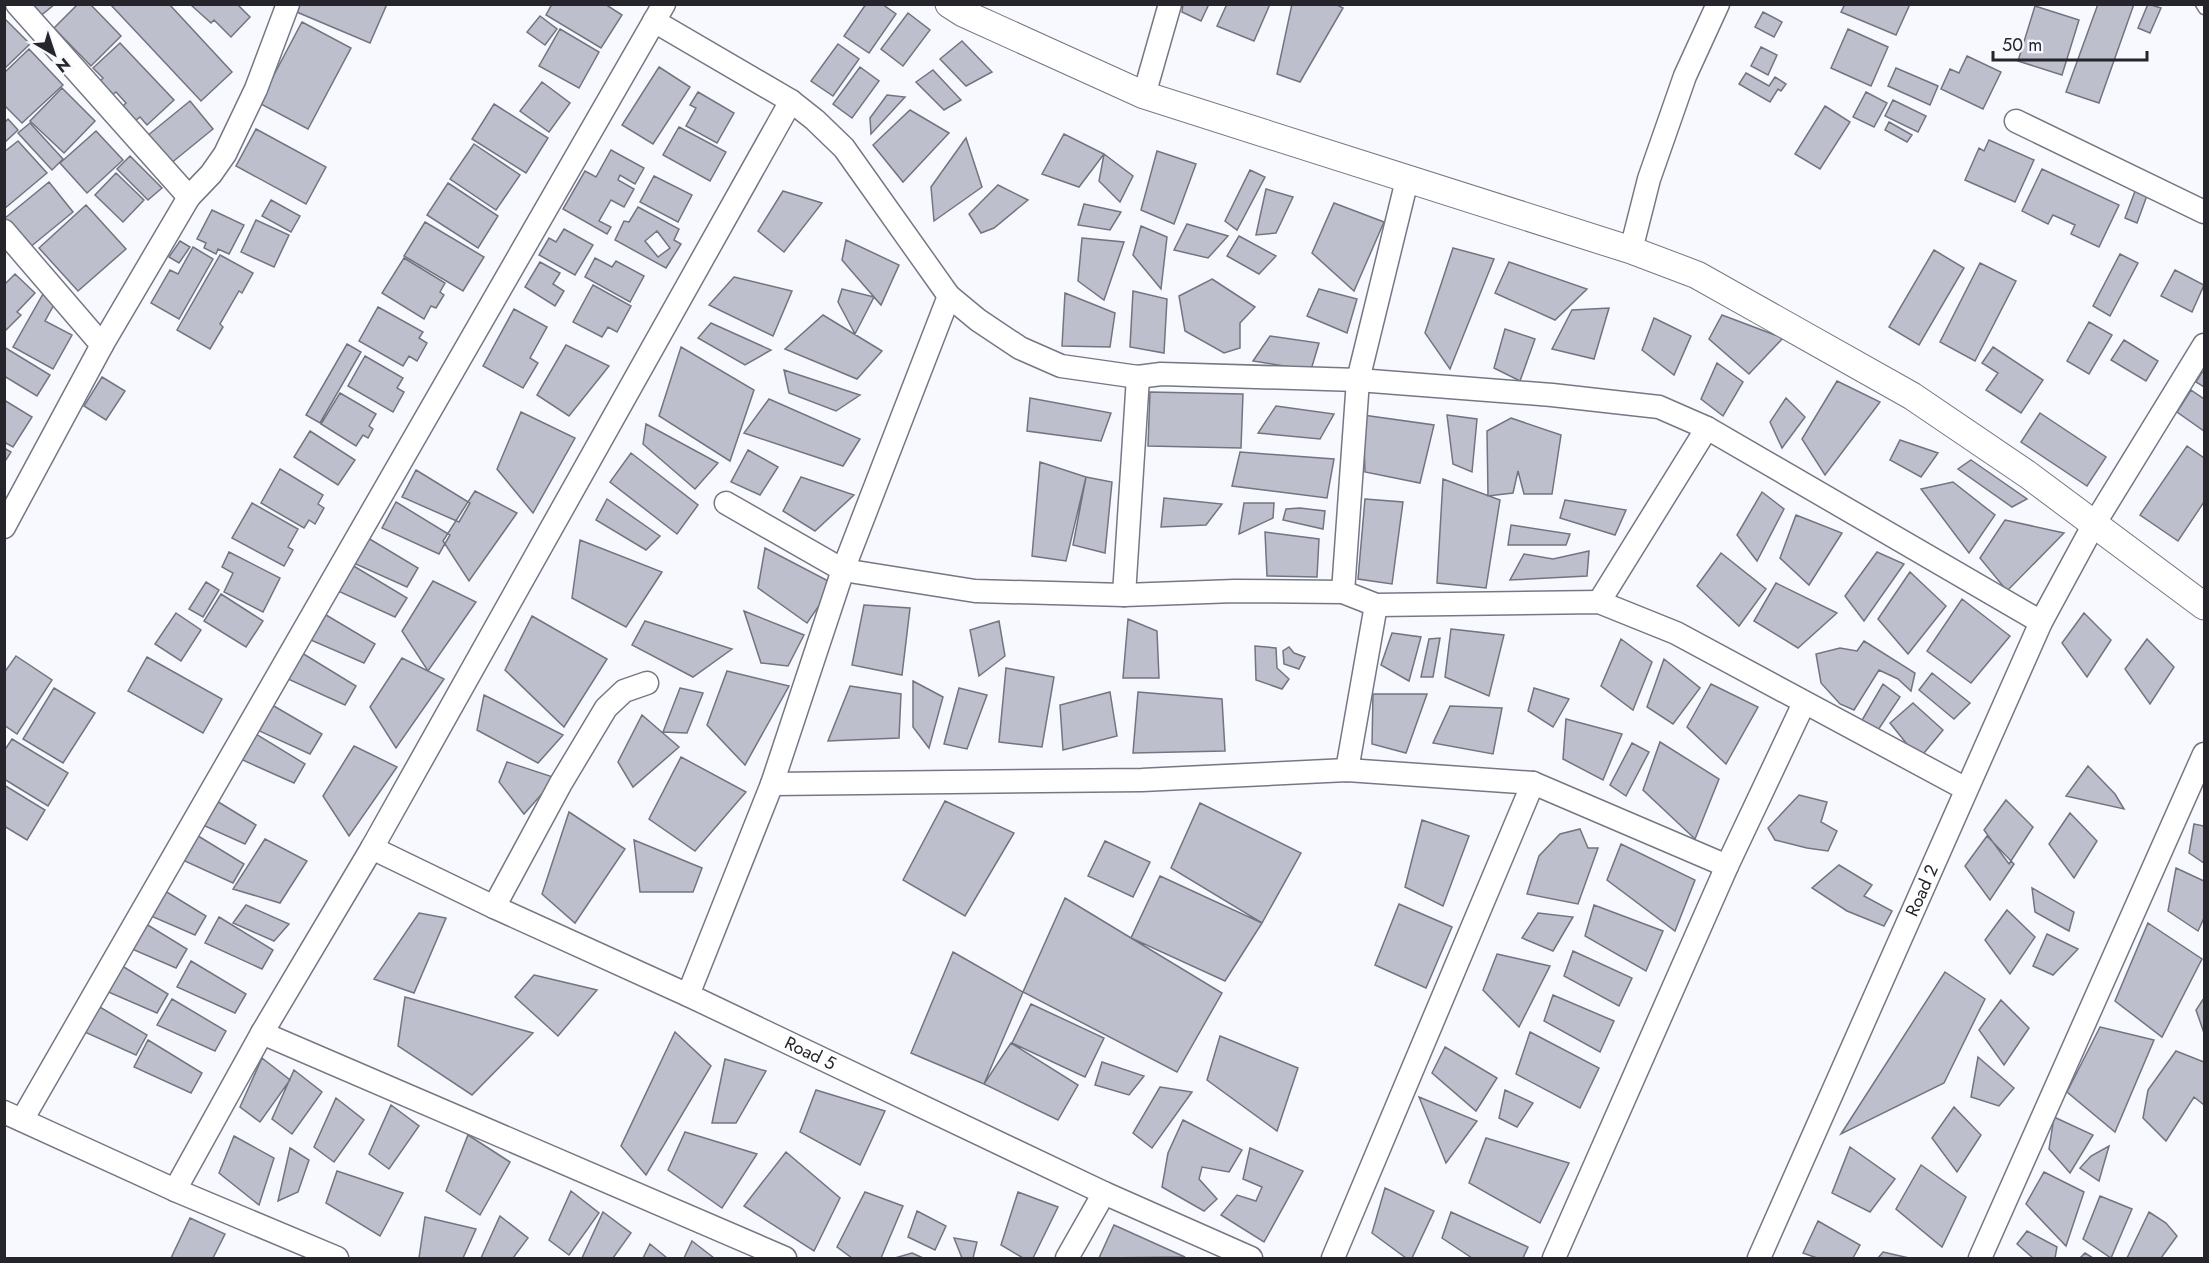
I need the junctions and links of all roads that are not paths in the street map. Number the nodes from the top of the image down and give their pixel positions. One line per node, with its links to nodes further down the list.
1 (17, 4): 13 (street)
2 (288, 4): 13 (street)
3 (949, 4): 9 (street)
4 (1170, 4): 9 (street)
5 (1718, 4): 16 (street)
6 (2201, 4): 7 (lane)
7 (2205, 9)
8 (659, 13): 10 (street); 45 (street)
9 (1144, 95): 12 (street)
10 (791, 101): 17 (street); 40 (street)
11 (2016, 121): 14 (street)
12 (1407, 180): 16 (street); 21 (street)
13 (189, 197): 18 (street)
14 (2205, 212)
15 (4, 231): 18 (street)
16 (1631, 250): 24 (street)
17 (949, 296): 20 (street); 26 (street)
18 (102, 345): 25 (street)
19 (2205, 345): 24 (street, Road 2)
20 (1138, 376): 21 (street); 28 (street)
21 (1358, 380): 22 (street); 27 (street)
22 (1707, 428): 29 (street); 32 (street)
23 (726, 502): 26 (street)
24 (2093, 526): 31 (street); 32 (street, Road 2)
25 (4, 527)
26 (843, 570): 28 (street); 38 (street)
27 (1343, 592): 28 (street); 30 (street)
28 (1125, 595)
29 (1599, 602): 30 (street); 34 (street)
30 (1376, 605): 36 (street)
31 (2205, 606)
32 (2041, 622): 39 (street, Road 2)
33 (647, 683): 42 (street)
34 (1804, 703): 39 (street); 41 (street)
35 (2205, 754): 55 (street)
36 (1347, 770): 37 (street); 38 (street)
37 (1533, 783): 41 (street); 52 (street)
38 (772, 784): 43 (street)
39 (1966, 789): 54 (street, Road 2)
40 (372, 848): 42 (street, Road 5); 44 (street)
41 (1727, 866): 53 (street)
42 (494, 907): 43 (street, Road 5)
43 (688, 995): 47 (street, Road 5)
44 (262, 1033): 46 (street); 49 (street)
45 (13, 1116): 46 (street)
46 (176, 1190): 48 (street)
47 (1104, 1193): 50 (street); 51 (street, Road 5)
48 (329, 1257)
49 (785, 1258)
50 (1067, 1258)
51 (1251, 1258)
52 (1333, 1258)
53 (1554, 1258)
54 (1759, 1258)
55 (1980, 1258)

